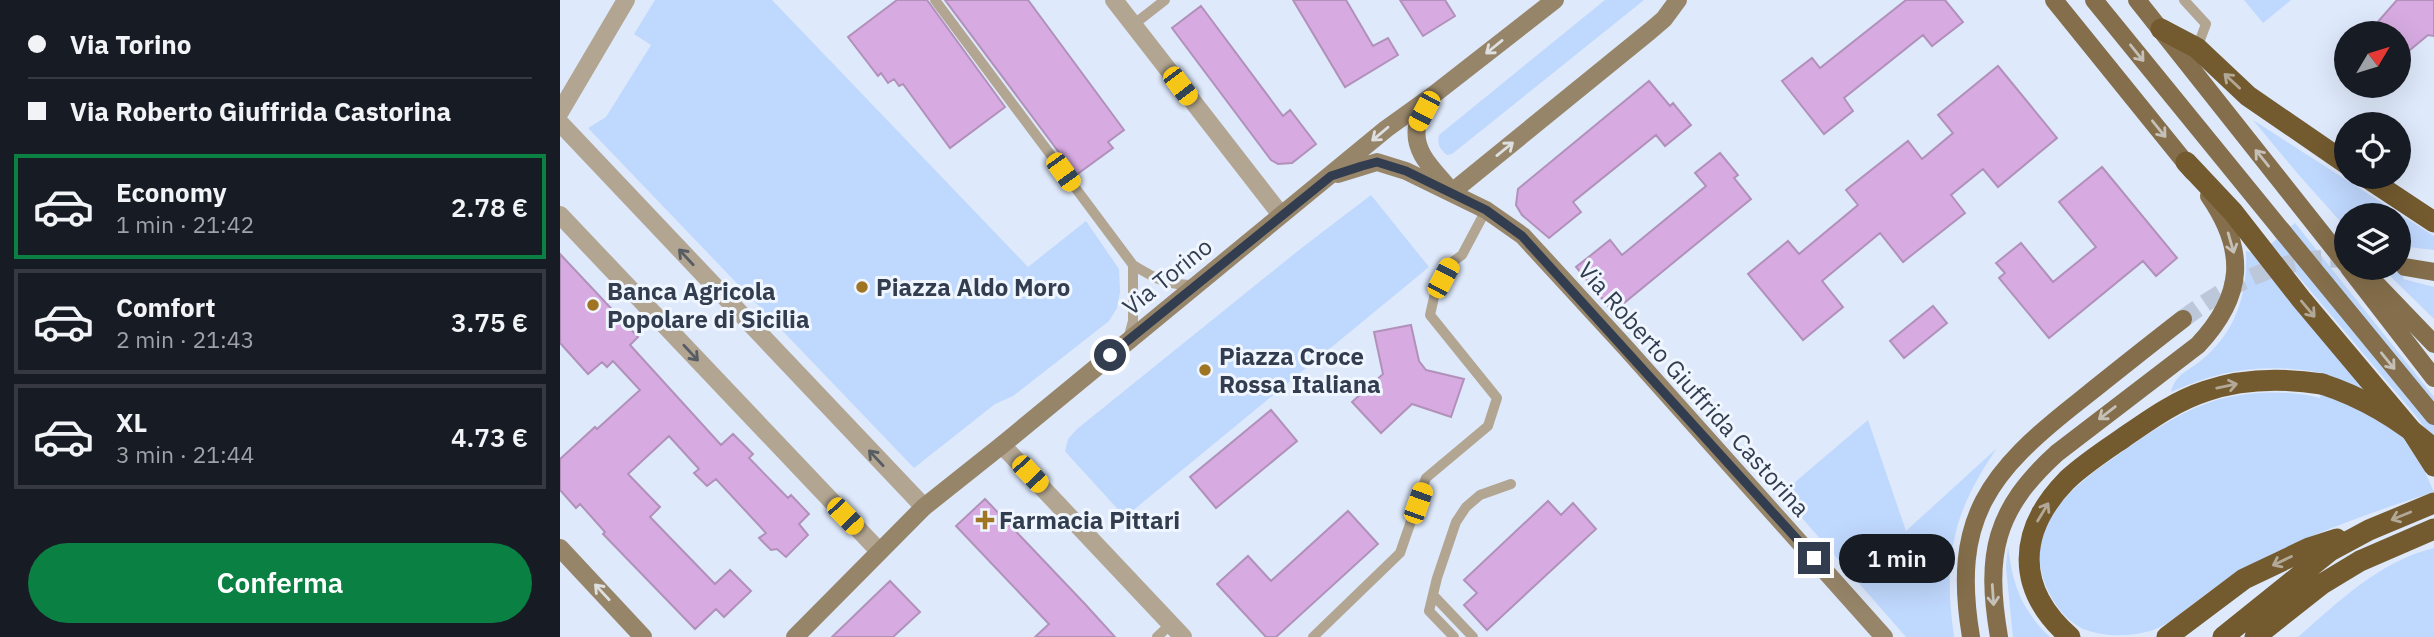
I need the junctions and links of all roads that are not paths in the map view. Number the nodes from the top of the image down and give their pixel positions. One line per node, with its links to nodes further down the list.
1 (626, 0): 15 (street)
2 (935, 0): 29 (lane)
3 (1114, 0): 11 (street)
4 (1166, 0): 11 (lane)
5 (2054, 0): 18 (main road, one-way to 18)
6 (2094, 0): 39 (main road, one-way to 39, bridge)
7 (2137, 0): 12 (main road)
8 (2184, 0): 13 (lane)
9 (1551, 2): 14 (main road, Via Torino, one-way to 14)
10 (1674, 3): 21 (main road, one-way to 10)
11 (1133, 25): 25 (street)
12 (2161, 29): 13 (highway); 23 (main road, one-way to 12)
13 (2197, 48): 17 (highway, one-way to 13)
14 (1432, 96): 19 (main road, Via Torino, one-way to 19); 21 (main road)
15 (560, 112)
16 (560, 123): 45 (street, one-way to 16)
17 (2334, 155)
18 (2186, 162): 42 (highway, one-way to 42); 61 (main road, one-way to 61)
19 (1331, 176): 21 (main road, Via Roberto Giuffrida Castorina); 25 (main road, Via Torino)
20 (2383, 189): 26 (highway)
21 (1452, 192): 22 (main road, Via Roberto Giuffrida Castorina)
22 (1486, 210): 56 (lane); 59 (main road, Via Roberto Giuffrida Castorina)
23 (2305, 211): 27 (main road); 28 (main road)
24 (560, 215): 49 (street, one-way to 49)
25 (1281, 215): 34 (main road, Via Torino)
26 (2434, 222)
27 (2334, 240)
28 (2334, 248)
29 (1133, 265): 34 (lane); 36 (lane)
30 (2411, 268): 31 (main road)
31 (2434, 272)
32 (2359, 280): 38 (main road)
33 (2373, 280): 37 (main road)
34 (1196, 285): 36 (main road, Via Torino)
35 (2183, 319): 60 (main road)
36 (1128, 340): 40 (main road, Via Torino)
37 (2434, 344)
38 (2434, 378)
39 (2434, 416)
40 (1002, 445): 45 (main road, Via Torino); 52 (street)
41 (2434, 449): 62 (highway, one-way to 41, bridge)
42 (2434, 466)
43 (1511, 484): 51 (lane)
44 (2434, 503): 46 (highway, one-way to 46)
45 (924, 507): 49 (main road, Via Torino)
46 (2369, 530): 63 (highway, one-way to 63); 64 (highway)
47 (2434, 530): 50 (highway)
48 (560, 548): 53 (main road, one-way to 48)
49 (879, 551): 54 (main road, Via Torino)
50 (2384, 551): 65 (highway); 66 (highway)
51 (1433, 595): 57 (lane); 58 (lane)
52 (1177, 630): 55 (lane)
53 (643, 637)
54 (795, 637)
55 (1157, 637)
56 (1313, 637)
57 (1454, 637)
58 (1473, 637)
59 (1884, 637)
60 (1972, 637)
61 (1999, 637)
62 (2070, 637)
63 (2167, 637)
64 (2223, 637)
65 (2255, 637)
66 (2277, 637)

